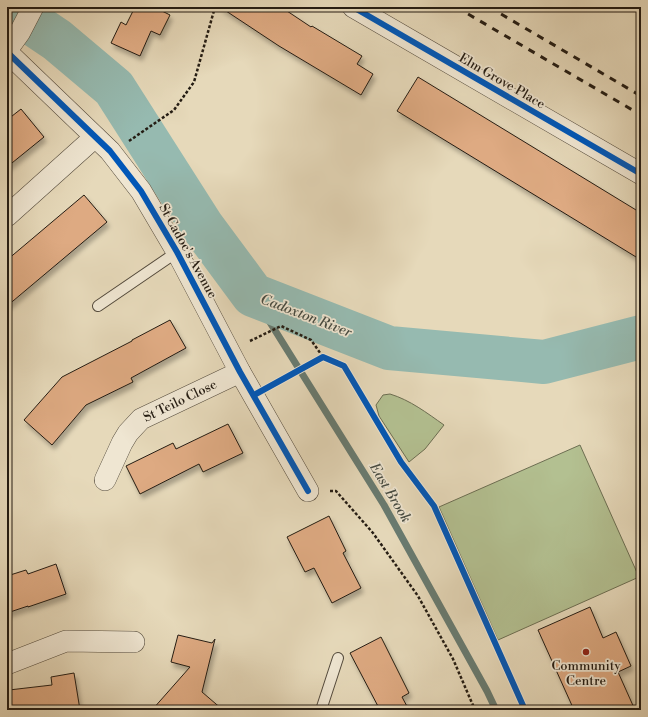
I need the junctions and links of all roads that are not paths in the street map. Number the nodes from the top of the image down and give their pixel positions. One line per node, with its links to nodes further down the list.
1 (33, 7): 3 (street)
2 (353, 7): 5 (street, Elm Grove Place)
3 (7, 51): 4 (street, St Cadoc's Avenue)
4 (95, 137): 6 (street); 7 (street, St Cadoc's Avenue)
5 (641, 174)
6 (7, 216)
7 (177, 252): 8 (lane); 9 (street, St Cadoc's Avenue)
8 (98, 306)
9 (240, 372): 10 (street, St Teilo Close); 11 (street, St Cadoc's Avenue)
10 (105, 480)
11 (308, 491)
12 (134, 642): 14 (street)
13 (338, 658): 15 (lane)
14 (7, 664)
15 (321, 710)

